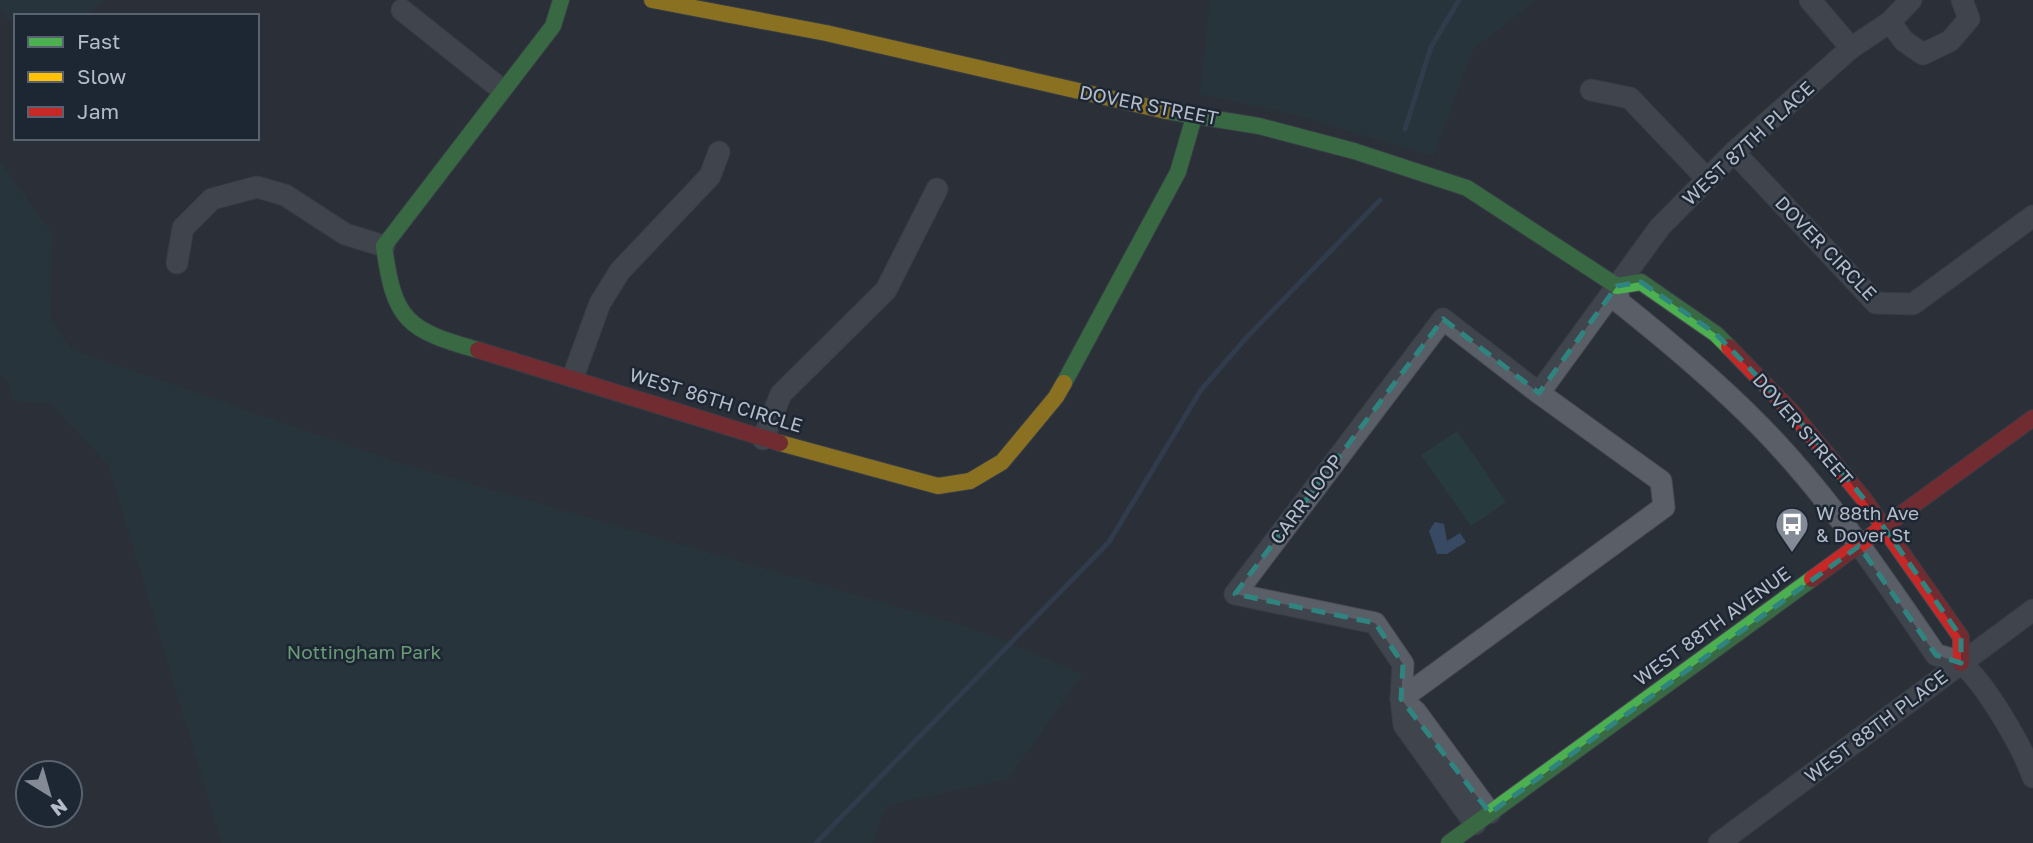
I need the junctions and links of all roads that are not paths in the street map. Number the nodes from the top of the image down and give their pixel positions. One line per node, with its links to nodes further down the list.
1 (561, 0): 9 (street)
2 (652, 0): 11 (street, DOVER STREET)
3 (1810, 0): 8 (street)
4 (1911, 0): 7 (street, WEST 87TH PLACE)
5 (1962, 0): 7 (street)
6 (402, 10): 9 (street)
7 (1890, 22): 8 (street, WEST 87TH PLACE)
8 (1852, 48): 13 (street, WEST 87TH PLACE)
9 (501, 89): 17 (street)
10 (1591, 90): 14 (street)
11 (1194, 117): 19 (street, DOVER STREET); 23 (street, WEST 86TH CIRCLE)
12 (719, 152): 20 (street)
13 (1734, 152): 14 (street, WEST 87TH PLACE); 16 (street, DOVER CIRCLE)
14 (1707, 179): 19 (street, WEST 87TH PLACE)
15 (937, 189): 23 (street)
16 (2033, 216)
17 (384, 246): 18 (street); 20 (street, WEST 86TH CIRCLE)
18 (177, 263)
19 (1620, 282): 21 (street); 24 (street, DOVER STREET); 25 (street, DOVER STREET)
20 (573, 377): 23 (street, WEST 86TH CIRCLE)
21 (1539, 393): 28 (street, CARR LOOP); 28 (street, CARR LOOP)
22 (2033, 418): 24 (street, WEST 88TH AVENUE)
23 (763, 439)
24 (1885, 528): 25 (street, WEST 88TH AVENUE); 27 (street, DOVER STREET)
25 (1859, 546): 27 (street, DOVER STREET); 30 (street, WEST 88TH AVENUE)
26 (2033, 610): 27 (street, WEST 88TH PLACE)
27 (1961, 663): 29 (street, DOVER STREET); 32 (street, WEST 88TH PLACE)
28 (1401, 699): 30 (street, CARR LOOP)
29 (2033, 778)
30 (1483, 818): 31 (street, WEST 88TH AVENUE)
31 (1449, 843)
32 (1719, 843)

